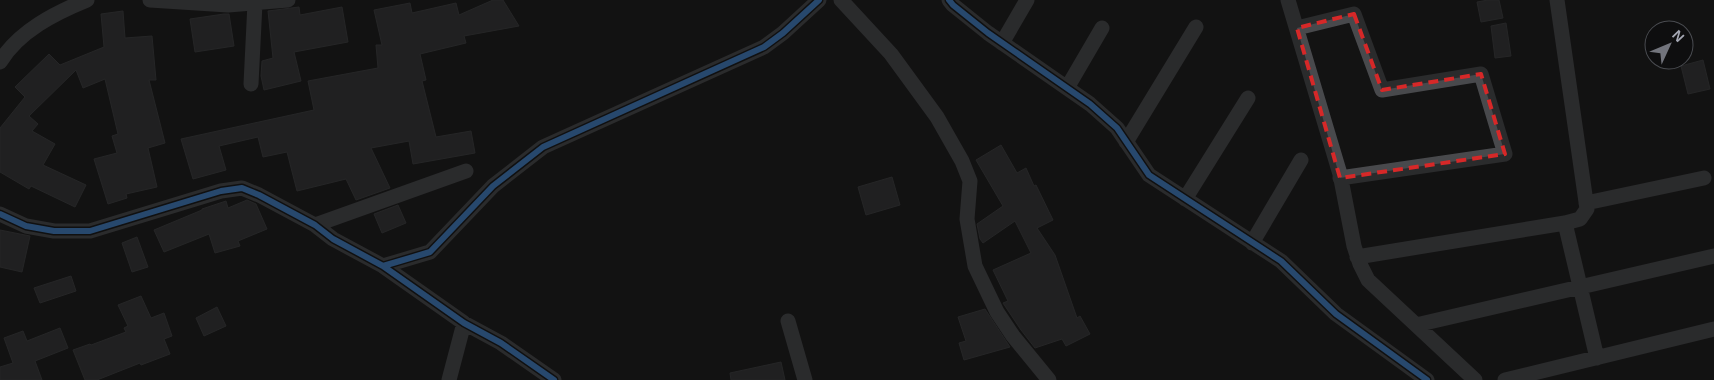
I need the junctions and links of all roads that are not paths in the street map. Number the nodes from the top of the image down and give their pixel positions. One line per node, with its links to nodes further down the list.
1 (88, 0): 15 (street)
2 (150, 0): 10 (street)
3 (288, 0): 10 (street)
4 (819, 0): 32 (street)
5 (841, 0): 42 (street)
6 (949, 0): 14 (street)
7 (1027, 0): 14 (street)
8 (1288, 0): 13 (street)
9 (1557, 0): 25 (street)
10 (255, 3): 16 (street)
11 (1196, 27): 19 (street)
12 (1102, 28): 17 (street)
13 (1297, 28): 22 (street); 22 (street)
14 (1002, 43): 17 (street)
15 (0, 62)
16 (251, 84)
17 (1067, 88): 19 (street)
18 (1248, 98): 24 (street)
19 (1126, 142): 24 (street)
20 (1301, 160): 29 (street)
21 (466, 171): 28 (street)
22 (1340, 178): 31 (street)
23 (1704, 178): 25 (street)
24 (1185, 199): 29 (street)
25 (1586, 202): 27 (street)
26 (0, 214): 28 (street)
27 (1565, 223): 31 (street); 33 (street)
28 (315, 225): 32 (street)
29 (1252, 242): 43 (street)
30 (1714, 256): 33 (street)
31 (1357, 257): 36 (street)
32 (383, 266): 35 (street)
33 (1579, 287): 36 (street); 38 (street)
34 (788, 321): 41 (street)
35 (464, 323): 39 (street); 40 (street)
36 (1416, 325): 44 (street)
37 (1714, 328): 38 (street)
38 (1597, 358): 45 (street)
39 (449, 380)
40 (554, 380)
41 (805, 380)
42 (1049, 380)
43 (1427, 380)
44 (1475, 380)
45 (1505, 380)

